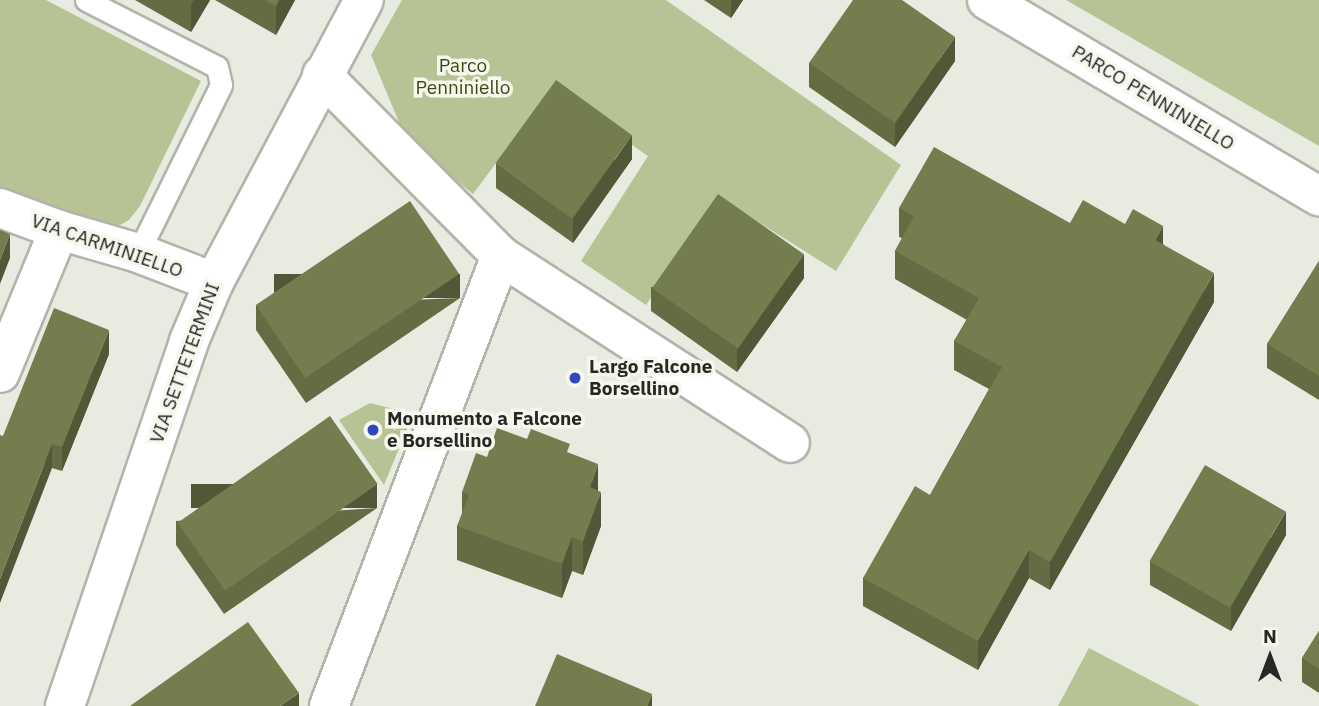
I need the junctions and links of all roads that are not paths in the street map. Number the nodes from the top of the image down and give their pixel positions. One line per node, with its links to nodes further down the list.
1 (86, 0): 8 (lane)
2 (364, 0): 4 (street, VIA SETTETERMINI)
3 (987, 0): 5 (street, PARCO PENNINIELLO)
4 (321, 75): 9 (street); 10 (street, VIA SETTETERMINI)
5 (1319, 196)
6 (0, 208): 7 (street, VIA CARMINIELLO)
7 (60, 230): 8 (street, VIA CARMINIELLO); 11 (street)
8 (138, 253): 10 (street, VIA CARMINIELLO)
9 (501, 256): 12 (street); 14 (street)
10 (214, 282): 13 (street, VIA SETTETERMINI)
11 (0, 373)
12 (790, 443)
13 (65, 706)
14 (329, 706)

